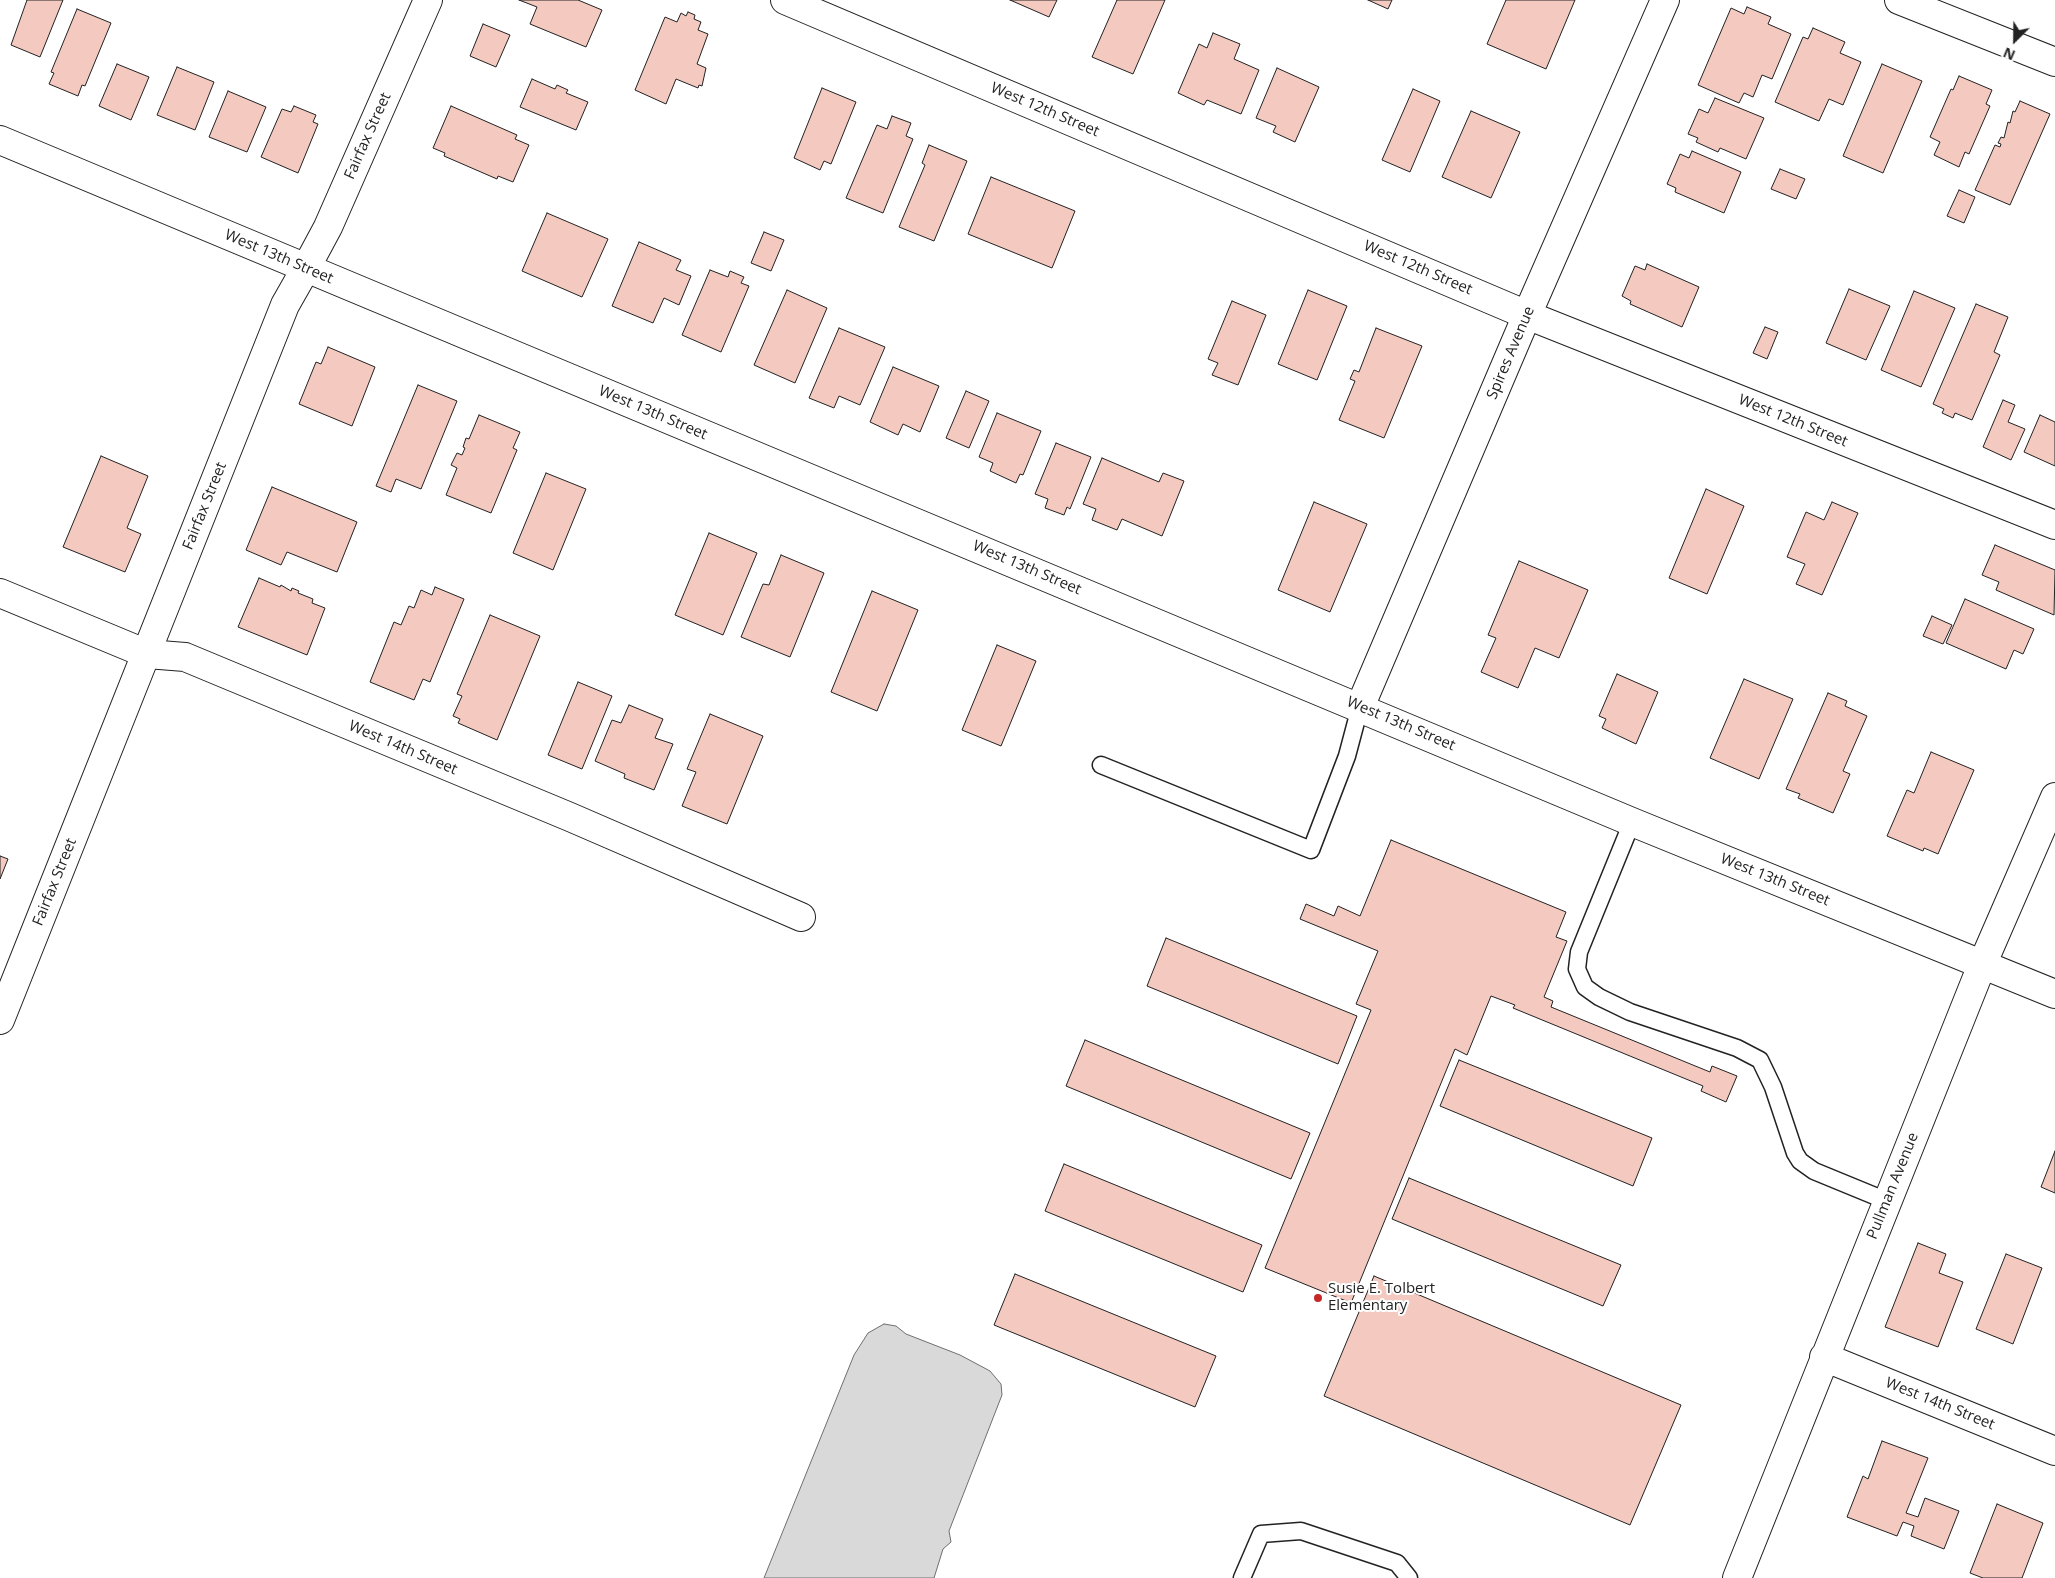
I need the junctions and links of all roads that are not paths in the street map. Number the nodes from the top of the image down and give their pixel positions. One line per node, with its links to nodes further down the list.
1 (428, 0): 7 (street, Fairfax Street)
2 (785, 0): 8 (street, West 12th Street)
3 (1665, 0): 8 (street, Spires Avenue)
4 (1899, 0): 5 (street)
5 (2055, 62)
6 (0, 140): 7 (street, West 13th Street)
7 (306, 268): 11 (street, Fairfax Street); 12 (street, West 13th Street)
8 (1527, 315): 9 (street, West 12th Street); 12 (street, Spires Avenue)
9 (2055, 525)
10 (0, 593): 11 (street, West 14th Street)
11 (147, 654): 16 (street, West 14th Street); 19 (street, Fairfax Street)
12 (1360, 706): 13 (lane); 15 (street, West 13th Street)
13 (1101, 765)
14 (2055, 797): 17 (street, Pullman Avenue)
15 (1632, 822): 17 (street, West 13th Street); 20 (lane)
16 (801, 917)
17 (1982, 965): 18 (street, West 13th Street); 20 (street, Pullman Avenue)
18 (2055, 994)
19 (0, 1020)
20 (1886, 1202): 21 (street, Pullman Avenue)
21 (1824, 1357): 22 (street, West 14th Street); 25 (street, Pullman Avenue)
22 (2055, 1451)
23 (1242, 1578): 24 (lane)
24 (1409, 1578)
25 (1738, 1578)

